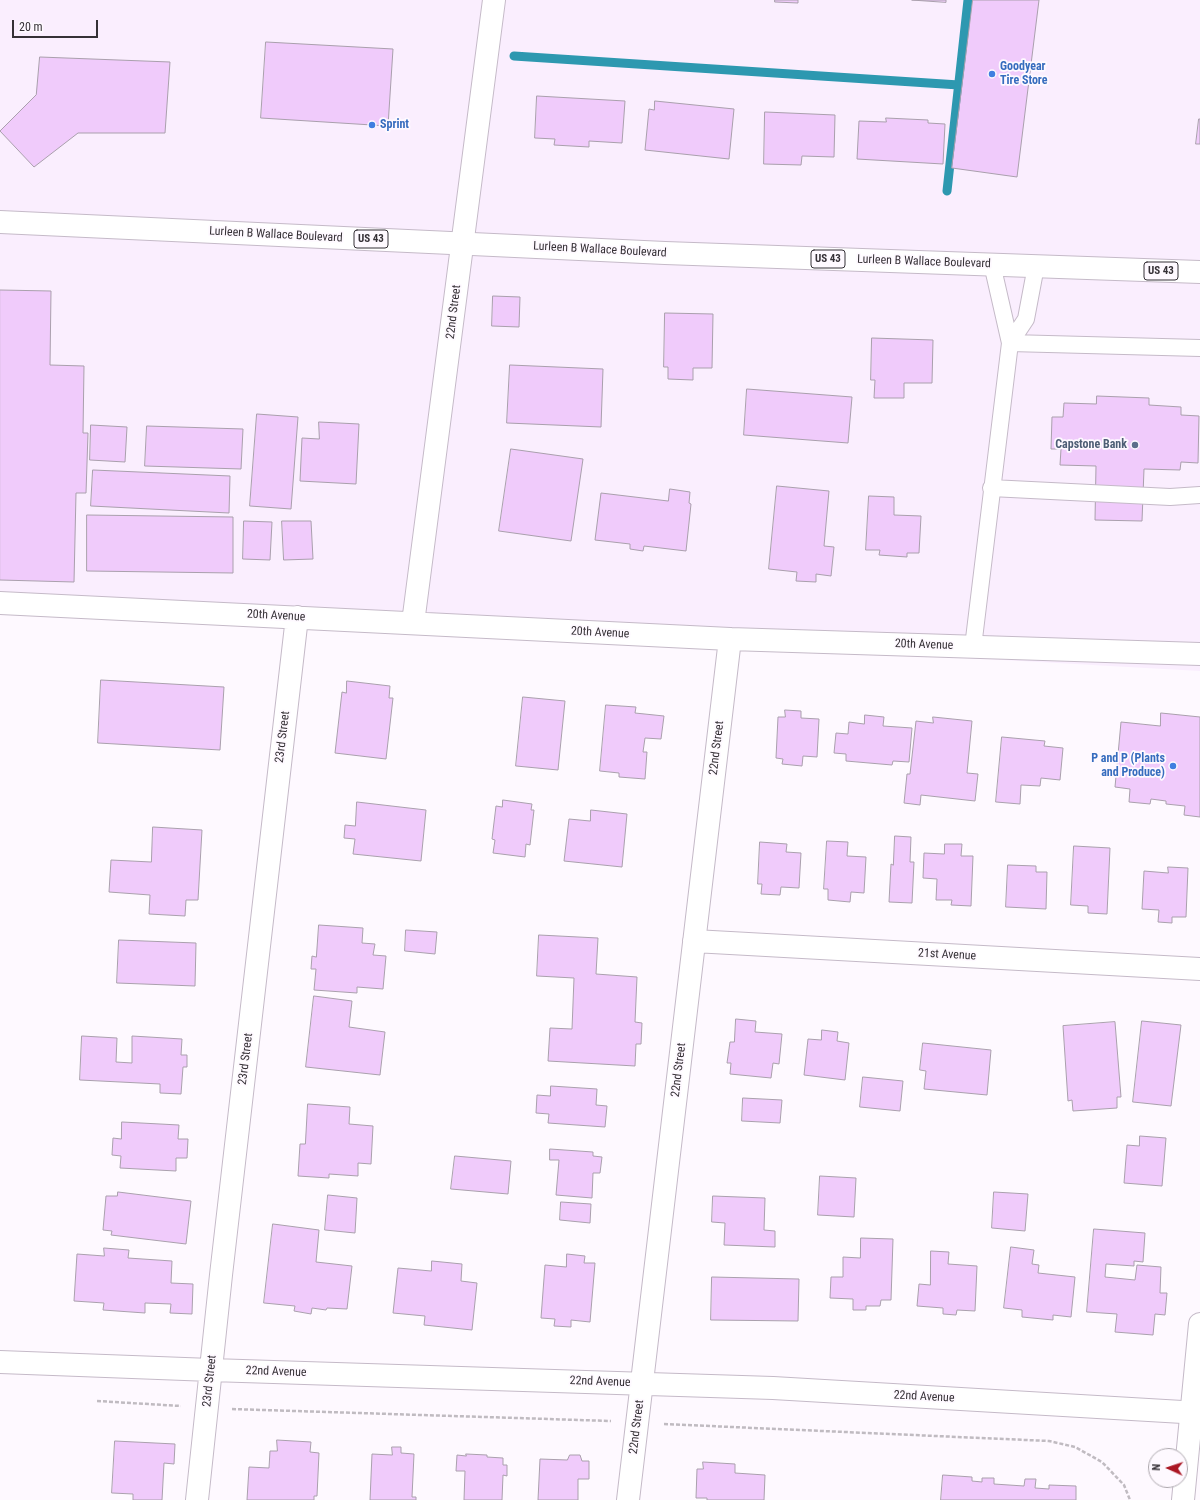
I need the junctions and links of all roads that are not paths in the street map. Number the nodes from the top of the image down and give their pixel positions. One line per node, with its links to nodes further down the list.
1 (494, 0): 3 (main road, 22nd Street)
2 (0, 222): 3 (main road, Lurleen B Wallace Boulevard / US 43)
3 (463, 243): 4 (main road, Lurleen B Wallace Boulevard / US 43); 13 (main road, 22nd Street)
4 (992, 264): 5 (main road, Lurleen B Wallace Boulevard / US 43); 7 (lane)
5 (1036, 266): 6 (main road, Lurleen B Wallace Boulevard / US 43); 7 (lane)
6 (1200, 272)
7 (1010, 343): 8 (lane); 9 (lane)
8 (1200, 348)
9 (991, 488): 10 (lane); 15 (lane)
10 (1200, 495)
11 (0, 603): 12 (main road, 20th Avenue)
12 (297, 618): 13 (main road, 20th Avenue); 21 (main road, 23rd Street)
13 (413, 623): 14 (main road, 20th Avenue)
14 (730, 639): 15 (main road, 20th Avenue); 17 (main road, 22nd Street)
15 (973, 647): 16 (main road, 20th Avenue)
16 (1200, 654)
17 (694, 941): 18 (main road, 21st Avenue); 22 (main road, 22nd Street)
18 (1200, 969)
19 (1200, 1324): 23 (main road)
20 (0, 1362): 21 (main road, 22nd Avenue)
21 (212, 1370): 22 (main road, 22nd Avenue); 24 (main road, 23rd Street)
22 (642, 1383): 23 (main road, 22nd Avenue); 25 (main road, 22nd Street)
23 (1196, 1413): 26 (main road)
24 (197, 1500)
25 (628, 1500)
26 (1183, 1500)

